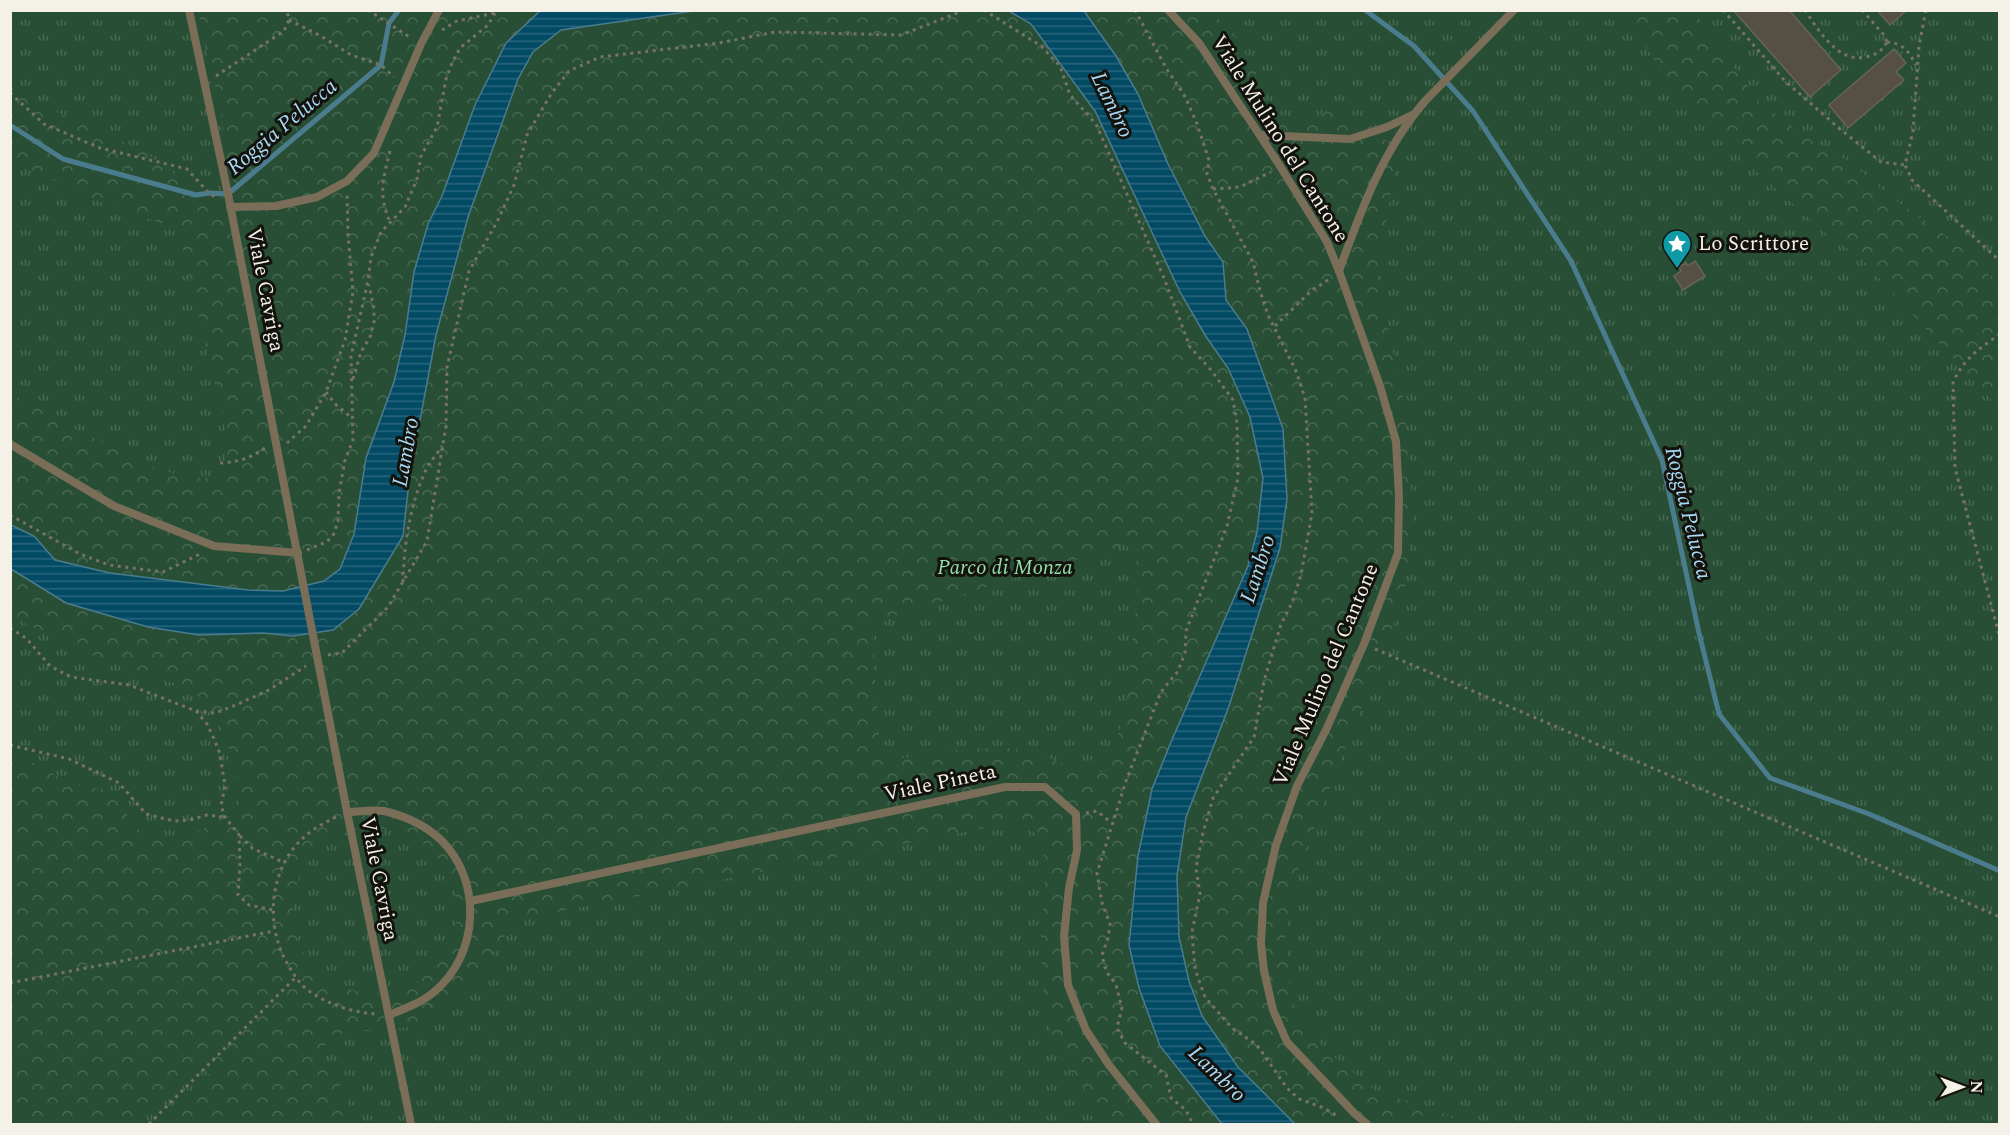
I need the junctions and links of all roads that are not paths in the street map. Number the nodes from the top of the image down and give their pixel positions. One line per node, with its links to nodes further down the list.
1 (189, 10): 7 (lane, Viale Cavriga)
2 (439, 10): 7 (lane)
3 (1168, 10): 6 (lane, Viale Mulino del Cantone)
4 (1514, 10): 5 (lane)
5 (1415, 113): 6 (lane); 8 (lane)
6 (1261, 135): 8 (lane, Viale Mulino del Cantone)
7 (231, 207): 10 (lane, Viale Cavriga)
8 (1339, 271): 16 (lane, Viale Mulino del Cantone)
9 (10, 444): 10 (lane)
10 (298, 553): 11 (lane, Viale Cavriga)
11 (347, 812): 12 (lane); 13 (lane, Viale Cavriga)
12 (471, 901): 13 (lane); 15 (lane, Viale Pineta)
13 (389, 1015): 14 (lane, Viale Cavriga)
14 (411, 1125)
15 (1156, 1125)
16 (1367, 1125)

